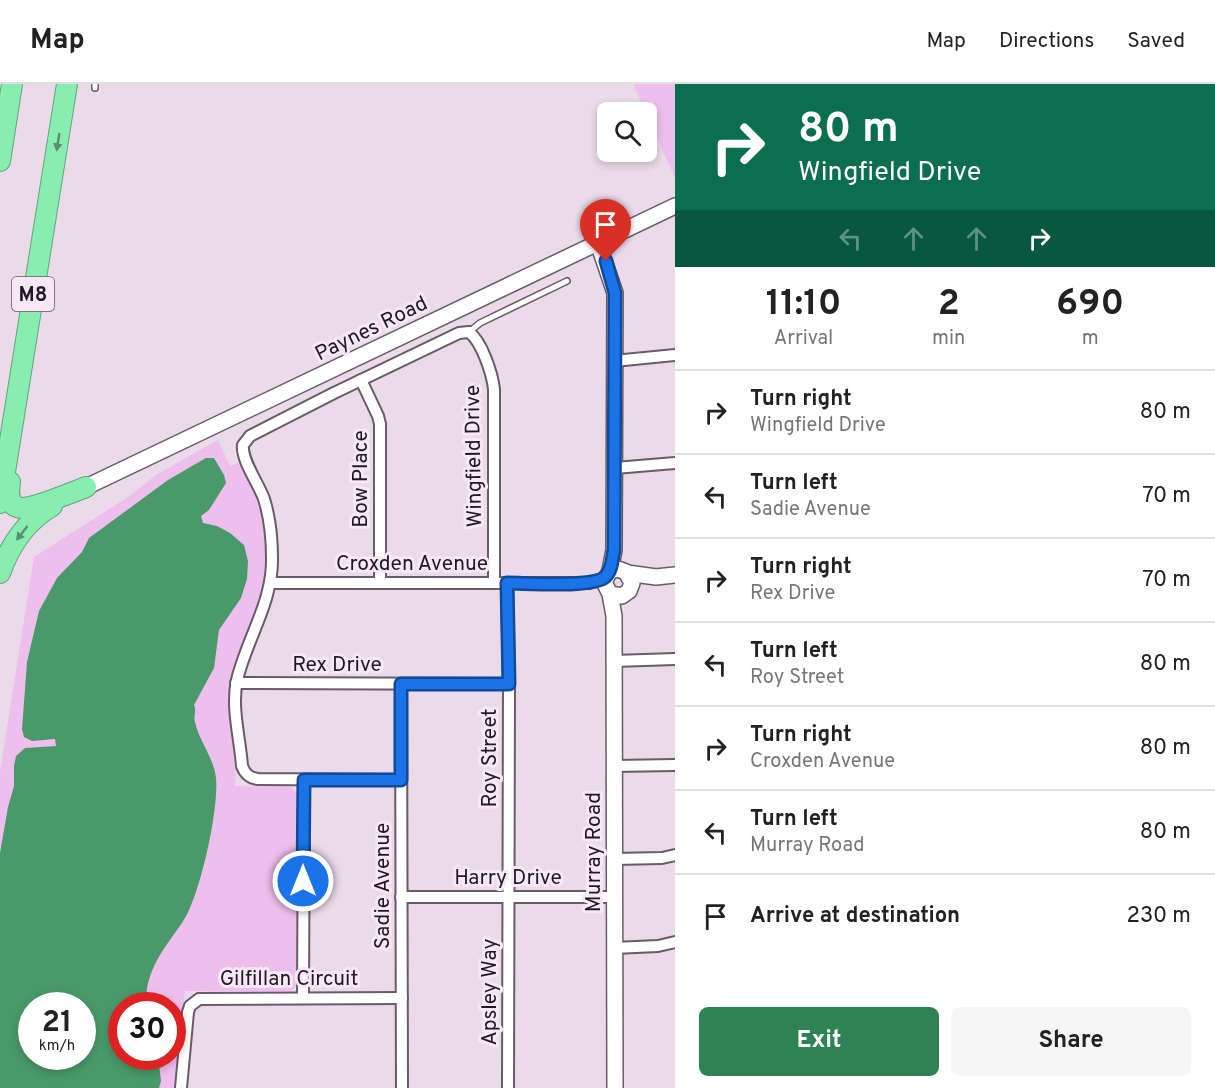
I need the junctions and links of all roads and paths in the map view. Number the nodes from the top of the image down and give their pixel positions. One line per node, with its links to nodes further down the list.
1 (12, 84): 3 (highway)
2 (67, 84): 7 (highway, M8, one-way to 7)
3 (0, 161)
4 (675, 206): 5 (street, Paynes Road)
5 (598, 243): 10 (street, Murray Road); 14 (street, Paynes Road)
6 (567, 281): 8 (lane)
7 (29, 318): 14 (highway); 15 (highway, M8)
8 (469, 332): 11 (street); 19 (street, Wingfield Drive)
9 (675, 356): 10 (street)
10 (614, 361): 13 (street, Murray Road)
11 (361, 380): 18 (street, Bow Place); 20 (street)
12 (675, 463): 13 (street)
13 (615, 468): 22 (street, Murray Road)
14 (86, 487): 16 (highway, one-way to 16)
15 (0, 503)
16 (0, 573)
17 (675, 575): 22 (street)
18 (380, 582): 19 (street, Croxden Avenue); 20 (street, Croxden Avenue)
19 (494, 582): 21 (street, Croxden Avenue)
20 (271, 583): 25 (street)
21 (507, 583): 22 (street, Croxden Avenue); 27 (street, Roy Street)
22 (617, 583): 24 (street, Murray Road)
23 (675, 659): 24 (street)
24 (614, 661): 29 (street, Murray Road)
25 (236, 682): 26 (street, Rex Drive); 30 (street)
26 (401, 684): 27 (street, Rex Drive); 31 (street, Sadie Avenue)
27 (509, 684): 35 (street, Roy Street)
28 (675, 765): 29 (street)
29 (614, 766): 33 (street, Murray Road)
30 (304, 780): 31 (street); 39 (street)
31 (401, 780): 34 (street, Sadie Avenue)
32 (675, 855): 33 (street)
33 (614, 859): 36 (street, Murray Road)
34 (401, 897): 35 (street, Harry Drive); 40 (street, Sadie Avenue)
35 (508, 897): 36 (street, Harry Drive); 43 (street, Apsley Way)
36 (615, 897): 38 (street, Murray Road)
37 (675, 942): 38 (street)
38 (615, 948): 44 (street, Murray Road)
39 (303, 998): 40 (street, Gilfillan Circuit); 41 (street, Gilfillan Circuit)
40 (402, 998): 42 (street, Sadie Avenue)
41 (181, 1088)
42 (402, 1088)
43 (508, 1088)
44 (615, 1088)

